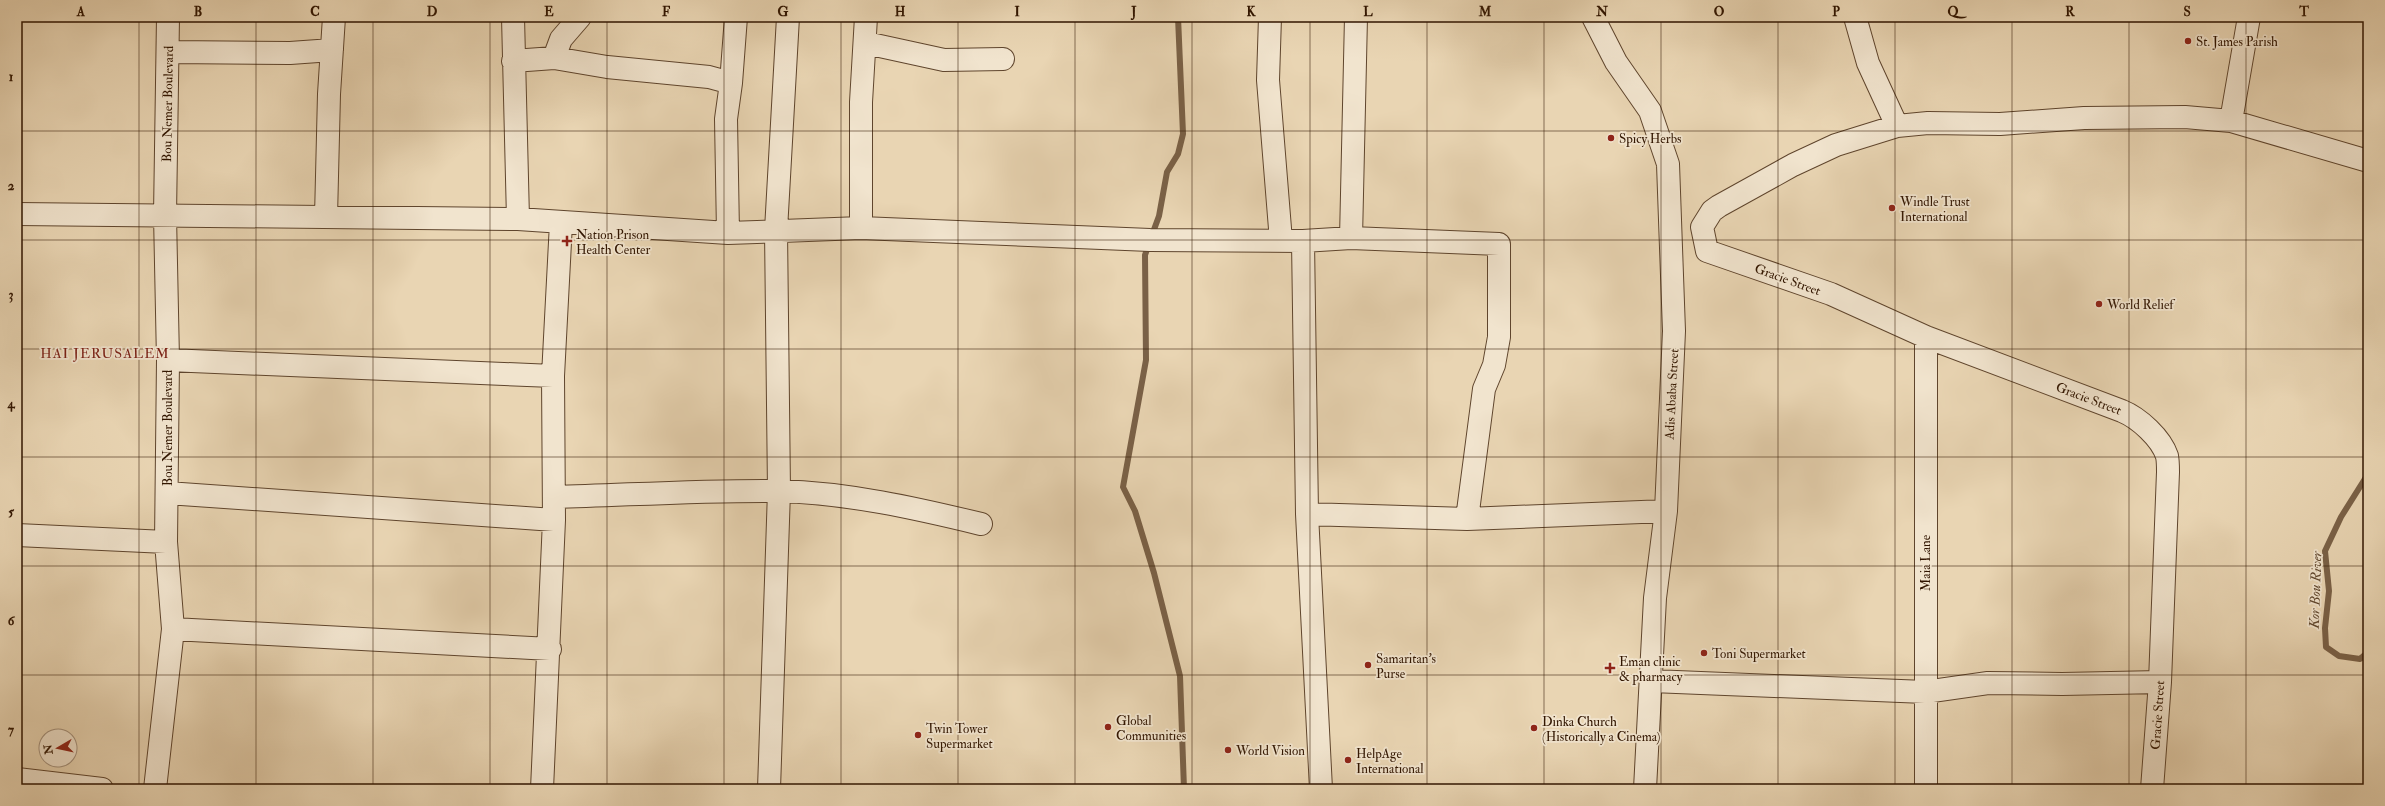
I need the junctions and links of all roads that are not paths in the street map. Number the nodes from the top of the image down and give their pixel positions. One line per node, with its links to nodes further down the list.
1 (168, 17): 15 (street, Bou Nemer Boulevard)
2 (334, 17): 14 (street)
3 (513, 17): 18 (street)
4 (580, 17): 16 (street)
5 (736, 17): 19 (street)
6 (788, 17): 29 (street)
7 (866, 17): 13 (street)
8 (1270, 17): 32 (street)
9 (1356, 17): 31 (street)
10 (1593, 17): 34 (street, Adis Ababa Street)
11 (1856, 17): 21 (street)
12 (2249, 17): 20 (street)
13 (866, 43): 17 (street); 28 (street)
14 (332, 50): 15 (street); 25 (street)
15 (168, 52): 24 (street, Bou Nemer Boulevard)
16 (554, 58): 18 (street); 19 (street)
17 (1003, 59)
18 (513, 61): 26 (street)
19 (731, 83): 30 (street)
20 (2231, 120): 21 (street); 22 (street)
21 (1897, 126): 35 (street)
22 (2368, 161)
23 (17, 214): 24 (street)
24 (165, 215): 25 (street); 37 (street, Bou Nemer Boulevard)
25 (326, 217): 26 (street)
26 (518, 219): 27 (street)
27 (561, 223): 30 (street); 38 (street)
28 (861, 228): 29 (street); 32 (street)
29 (776, 230): 30 (street); 39 (street)
30 (728, 233)
31 (1351, 238): 33 (street); 44 (street)
32 (1281, 241): 33 (street)
33 (1303, 241): 43 (street)
34 (1671, 243): 35 (street, Gracie Street); 42 (street, Adis Ababa Street)
35 (1707, 251): 36 (street, Gracie Street)
36 (1926, 337): 52 (street, Gracie Street); 53 (street, Maia Lane)
37 (168, 360): 38 (street); 40 (street, Bou Nemer Boulevard)
38 (553, 376): 41 (street)
39 (780, 491): 41 (street); 46 (street); 58 (street)
40 (167, 493): 45 (street); 48 (street, Bou Nemer Boulevard)
41 (555, 497): 45 (street)
42 (1666, 511): 44 (street); 51 (street, Adis Ababa Street)
43 (1307, 514): 44 (street); 59 (street)
44 (1467, 519)
45 (554, 520): 50 (street)
46 (982, 524)
47 (17, 535): 48 (street)
48 (166, 542): 49 (street, Bou Nemer Boulevard)
49 (173, 629): 50 (street); 56 (street, Bou Nemer Boulevard)
50 (550, 649): 57 (street)
51 (1652, 681): 53 (street); 60 (street, Adis Ababa Street)
52 (2160, 682): 53 (street); 62 (street, Gracie Street)
53 (1925, 692): 61 (street, Maia Lane)
54 (17, 779): 55 (street)
55 (102, 789)
56 (156, 789)
57 (542, 789)
58 (769, 789)
59 (1321, 789)
60 (1645, 789)
61 (1926, 789)
62 (2152, 789)

